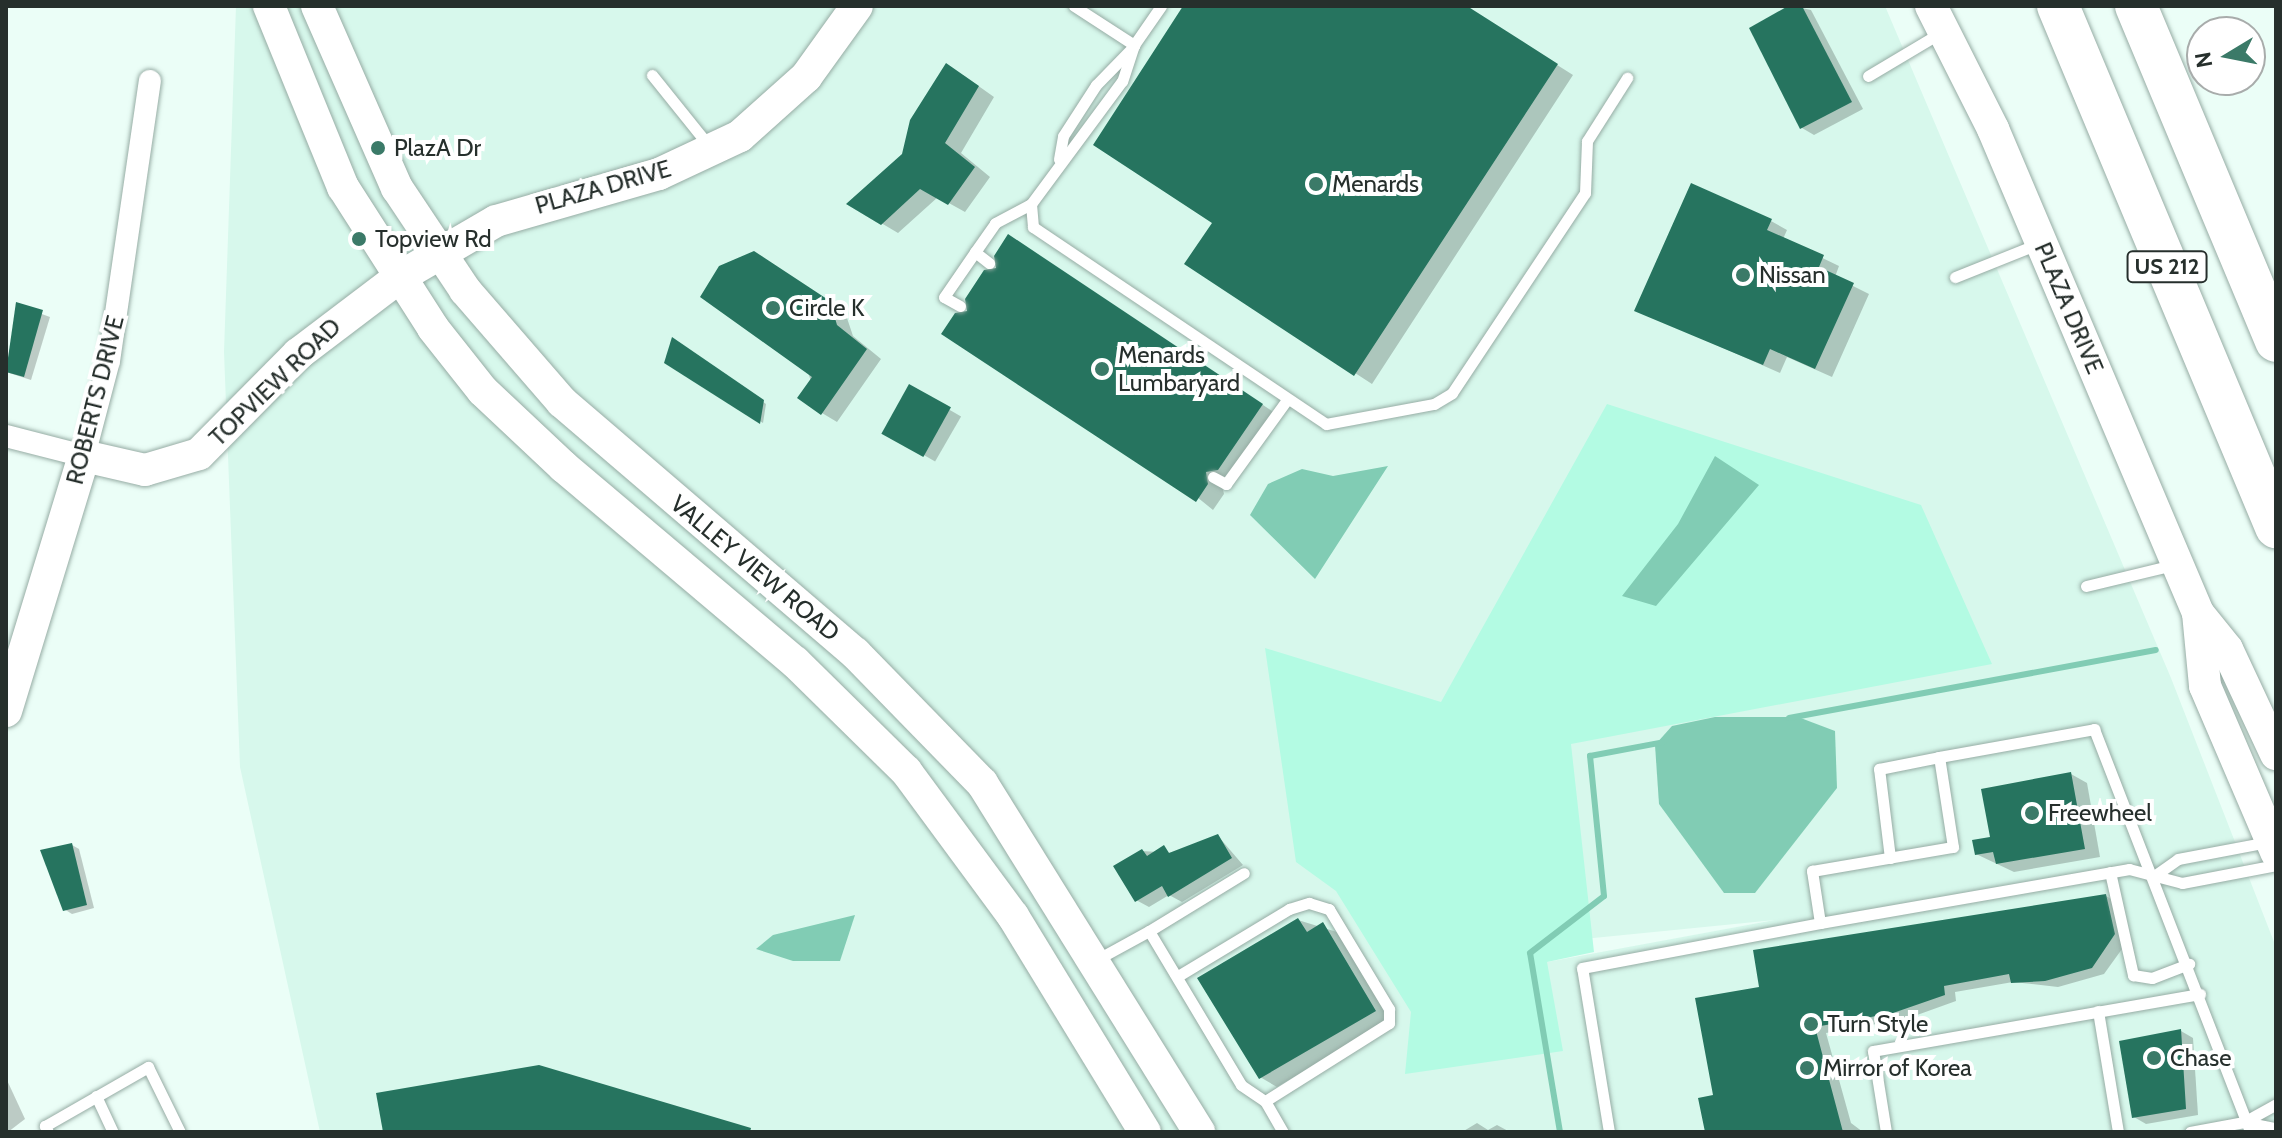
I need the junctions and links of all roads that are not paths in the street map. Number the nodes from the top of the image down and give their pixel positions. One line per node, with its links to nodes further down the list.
1 (269, 6): 22 (main road, VALLEY VIEW ROAD)
2 (317, 6): 19 (main road, VALLEY VIEW ROAD)
3 (857, 6): 14 (main road, PLAZA DRIVE)
4 (1074, 6): 9 (lane)
5 (1161, 6): 9 (lane)
6 (2058, 6): 31 (highway, US 212)
7 (2136, 6): 24 (highway, US 212)
8 (1938, 18): 11 (lane); 17 (main road, PLAZA DRIVE)
9 (1134, 45): 15 (lane); 15 (lane)
10 (652, 75): 14 (lane)
11 (1868, 76)
12 (1627, 78): 25 (lane)
13 (150, 81): 29 (street, ROBERTS DRIVE)
14 (712, 150): 19 (main road, PLAZA DRIVE)
15 (1059, 159): 16 (lane)
16 (1031, 204): 18 (lane); 25 (lane)
17 (2042, 243): 21 (lane); 32 (main road, PLAZA DRIVE)
18 (975, 252): 20 (lane); 23 (lane)
19 (439, 255): 22 (main road, TOPVIEW ROAD); 45 (main road, VALLEY VIEW ROAD)
20 (989, 263)
21 (1955, 277)
22 (398, 278): 29 (main road, TOPVIEW ROAD); 58 (main road, VALLEY VIEW ROAD)
23 (960, 306)
24 (2276, 341)
25 (1286, 401): 28 (lane)
26 (1245, 431): 28 (lane)
27 (6, 436): 29 (street, TOPVIEW ROAD)
28 (1257, 440): 30 (lane)
29 (84, 456): 35 (main road, ROBERTS DRIVE)
30 (1213, 477)
31 (2276, 527)
32 (2177, 564): 33 (lane); 34 (main road, PLAZA DRIVE)
33 (2086, 586)
34 (2198, 613): 36 (main road, PLAZA DRIVE); 38 (main road, PLAZA DRIVE)
35 (6, 711)
36 (2276, 754)
37 (1939, 757): 39 (lane); 39 (lane); 42 (lane)
38 (2275, 850): 42 (lane); 42 (lane)
39 (1890, 858): 43 (lane)
40 (2110, 872): 42 (lane); 43 (lane); 46 (lane)
41 (1244, 873): 44 (lane)
42 (2154, 876): 46 (lane)
43 (1820, 923): 61 (lane)
44 (1149, 931): 45 (lane); 47 (lane)
45 (1096, 960): 59 (main road, VALLEY VIEW ROAD)
46 (2189, 964): 48 (lane)
47 (1178, 976): 51 (lane); 51 (lane)
48 (2200, 994): 49 (lane); 53 (lane)
49 (2098, 1011): 62 (lane); 63 (lane)
50 (96, 1096): 55 (lane); 56 (lane); 57 (lane)
51 (1265, 1101): 60 (lane)
52 (2276, 1104): 53 (lane)
53 (2247, 1127): 54 (lane); 64 (lane)
54 (2276, 1128)
55 (48, 1132)
56 (113, 1132)
57 (180, 1132)
58 (1145, 1132)
59 (1199, 1132)
60 (1283, 1132)
61 (1609, 1132)
62 (1886, 1132)
63 (2118, 1132)
64 (2190, 1132)

